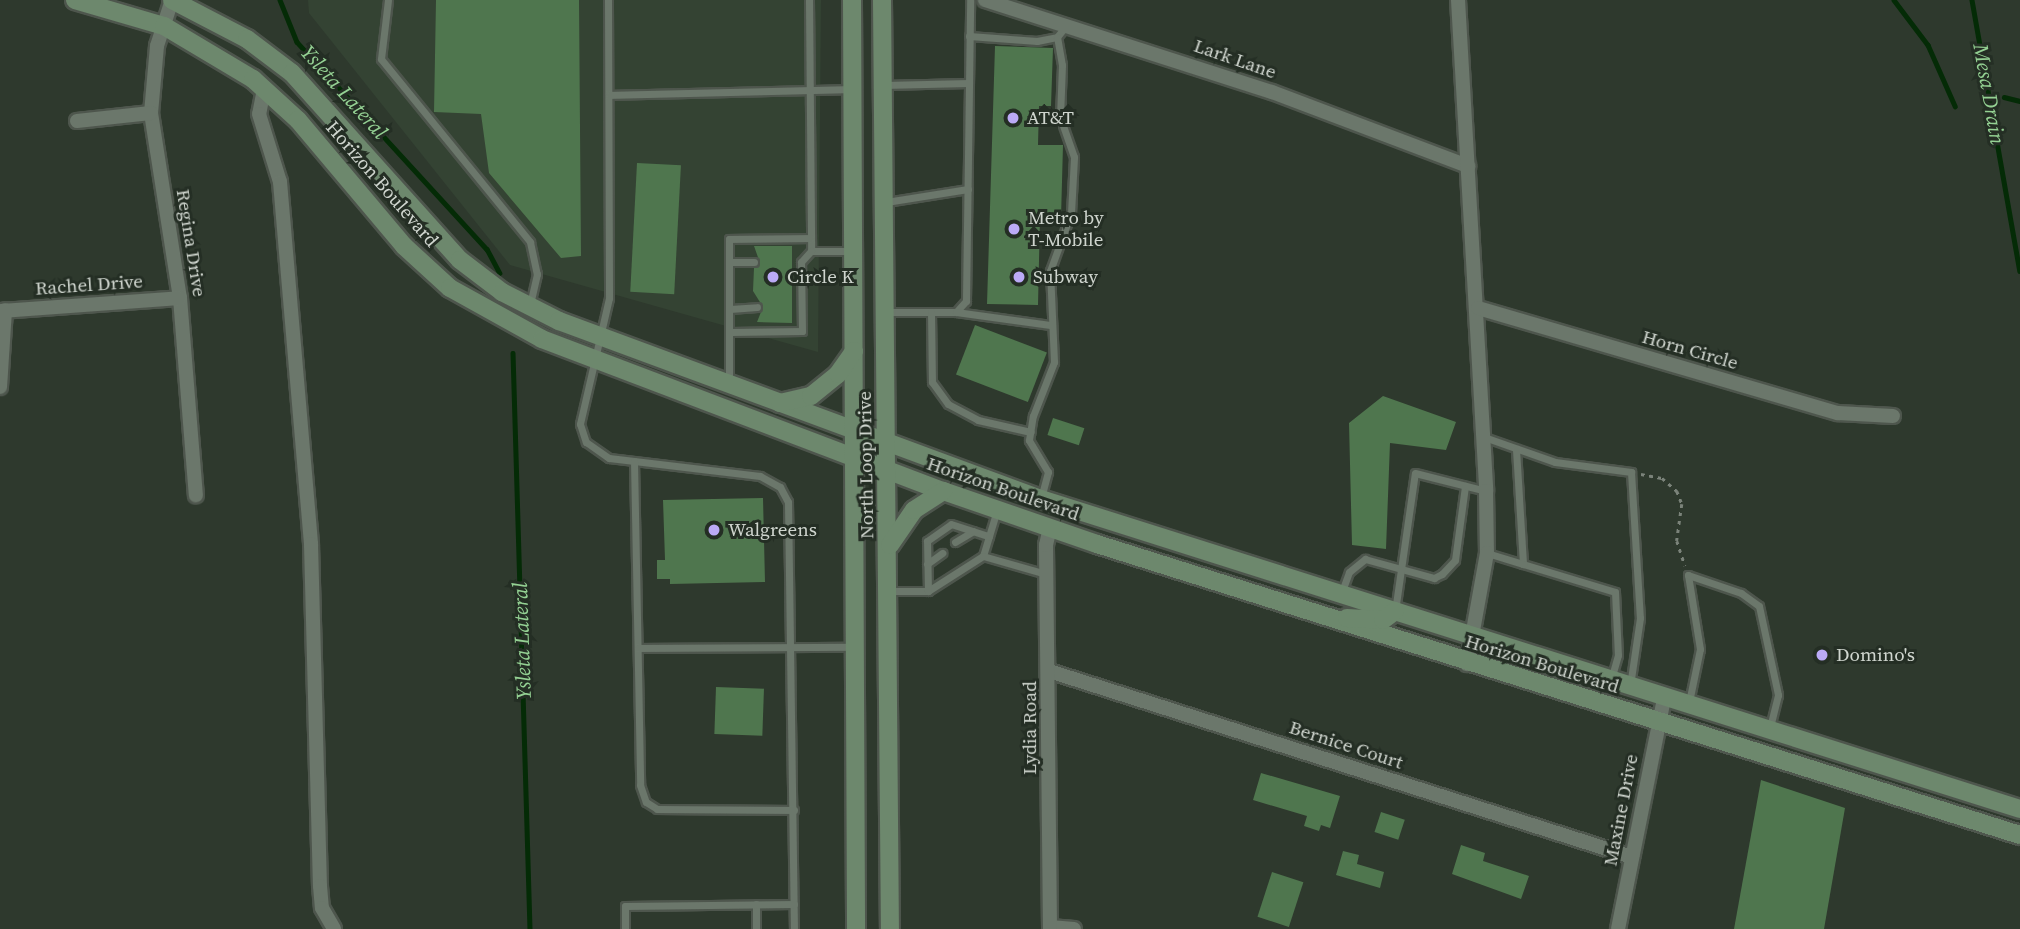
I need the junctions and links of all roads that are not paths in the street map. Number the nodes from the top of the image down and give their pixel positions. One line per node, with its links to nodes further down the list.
1 (75, 0): 11 (main road, Horizon Boulevard)
2 (172, 0): 11 (street, Regina Drive); 32 (main road, Horizon Boulevard)
3 (388, 0): 32 (lane)
4 (608, 0): 19 (lane)
5 (809, 0): 18 (lane)
6 (852, 0): 17 (main road, North Loop Drive)
7 (882, 0): 15 (main road, North Loop Drive)
8 (970, 0): 13 (lane)
9 (985, 0): 12 (street, Lark Lane)
10 (1458, 0): 22 (street)
11 (163, 26): 16 (main road, Horizon Boulevard); 20 (street, Regina Drive)
12 (1061, 32): 13 (lane); 22 (street, Lark Lane); 41 (lane)
13 (969, 36): 14 (lane)
14 (969, 83): 15 (lane); 23 (lane)
15 (883, 85): 24 (main road, North Loop Drive)
16 (264, 89): 45 (main road, Horizon Boulevard); 100 (street)
17 (852, 89): 18 (lane); 27 (main road, North Loop Drive)
18 (807, 93): 19 (lane); 25 (lane)
19 (609, 95): 43 (lane)
20 (151, 113): 21 (street); 30 (street, Regina Drive)
21 (77, 121)
22 (1468, 166): 35 (street)
23 (968, 189): 24 (lane); 40 (lane)
24 (883, 203): 38 (main road, North Loop Drive)
25 (811, 239): 26 (lane); 28 (lane)
26 (811, 251): 27 (lane); 31 (lane)
27 (853, 251): 44 (main road, North Loop Drive)
28 (729, 262): 29 (lane); 36 (lane)
29 (754, 262)
30 (180, 298): 37 (street, Rachel Drive); 61 (street, Regina Drive)
31 (802, 305): 33 (lane); 42 (lane)
32 (530, 306): 43 (main road, Horizon Boulevard)
33 (792, 306)
34 (757, 307): 36 (lane)
35 (1478, 308): 49 (street, Horn Circle); 52 (street)
36 (730, 309): 42 (lane)
37 (2, 310): 47 (street)
38 (883, 312): 39 (lane); 53 (main road, North Loop Drive)
39 (931, 312): 40 (lane); 51 (lane)
40 (956, 312): 41 (lane)
41 (1050, 325): 51 (lane)
42 (731, 332): 46 (lane)
43 (600, 337): 45 (lane); 46 (main road, Horizon Boulevard)
44 (854, 351): 48 (main road); 50 (main road, North Loop Drive)
45 (595, 359): 55 (main road, Horizon Boulevard); 56 (lane)
46 (729, 384): 48 (main road, Horizon Boulevard)
47 (0, 387)
48 (780, 403): 50 (main road, Horizon Boulevard)
49 (1893, 416)
50 (854, 430): 53 (main road, Horizon Boulevard); 55 (main road, North Loop Drive)
51 (1031, 432): 62 (lane)
52 (1484, 437): 54 (lane); 60 (street)
53 (888, 443): 57 (main road, North Loop Drive); 62 (main road, Horizon Boulevard)
54 (1516, 449): 73 (lane); 88 (lane)
55 (853, 457): 57 (main road, Horizon Boulevard); 82 (main road, North Loop Drive)
56 (634, 461): 83 (lane); 84 (lane)
57 (888, 470): 59 (main road, Horizon Boulevard); 68 (main road, North Loop Drive)
58 (1465, 486): 60 (lane); 74 (lane); 74 (lane)
59 (943, 491): 63 (main road, Horizon Boulevard); 68 (main road)
60 (1486, 491): 69 (street)
61 (196, 495)
62 (1041, 499): 78 (main road, Horizon Boulevard)
63 (997, 510): 64 (main road, Horizon Boulevard); 66 (lane)
64 (1050, 528): 75 (street, Lydia Road); 80 (main road, Horizon Boulevard)
65 (973, 531): 66 (lane); 67 (lane); 72 (lane)
66 (989, 536): 71 (lane)
67 (956, 542)
68 (888, 552): 76 (main road, North Loop Drive)
69 (1487, 553): 73 (lane); 81 (street)
70 (942, 554): 72 (lane)
71 (983, 556): 75 (lane); 77 (lane)
72 (927, 564): 77 (lane)
73 (1523, 564): 87 (lane)
74 (1401, 569): 78 (lane); 79 (lane)
75 (1047, 574): 86 (street, Lydia Road)
76 (888, 591): 77 (lane); 105 (main road, North Loop Drive)
77 (928, 591)
78 (1341, 594): 79 (main road, Horizon Boulevard)
79 (1395, 611): 80 (main road); 81 (main road, Horizon Boulevard)
80 (1333, 621): 85 (main road, Horizon Boulevard)
81 (1472, 635): 85 (street); 87 (main road, Horizon Boulevard)
82 (854, 647): 84 (lane); 104 (main road, North Loop Drive)
83 (638, 648): 84 (lane); 94 (lane)
84 (790, 650): 94 (lane)
85 (1466, 664): 91 (main road, Horizon Boulevard)
86 (1049, 671): 96 (street, Bernice Court); 99 (street, Lydia Road)
87 (1611, 681): 88 (main road, Horizon Boulevard)
88 (1630, 687): 89 (main road, Horizon Boulevard)
89 (1664, 698): 90 (main road, Horizon Boulevard); 91 (street, Maxine Drive)
90 (1688, 706): 92 (main road, Horizon Boulevard); 92 (lane)
91 (1660, 720): 95 (main road, Horizon Boulevard); 96 (street, Maxine Drive)
92 (1769, 731): 93 (main road, Horizon Boulevard)
93 (2020, 808)
94 (794, 810): 98 (lane)
95 (2020, 835)
96 (1632, 857): 107 (street, Maxine Drive)
97 (756, 904): 98 (lane); 101 (lane); 102 (lane)
98 (794, 904): 103 (lane)
99 (1050, 928): 106 (street)
100 (334, 929)
101 (625, 929)
102 (756, 929)
103 (794, 929)
104 (856, 929)
105 (890, 929)
106 (1074, 929)
107 (1618, 929)

